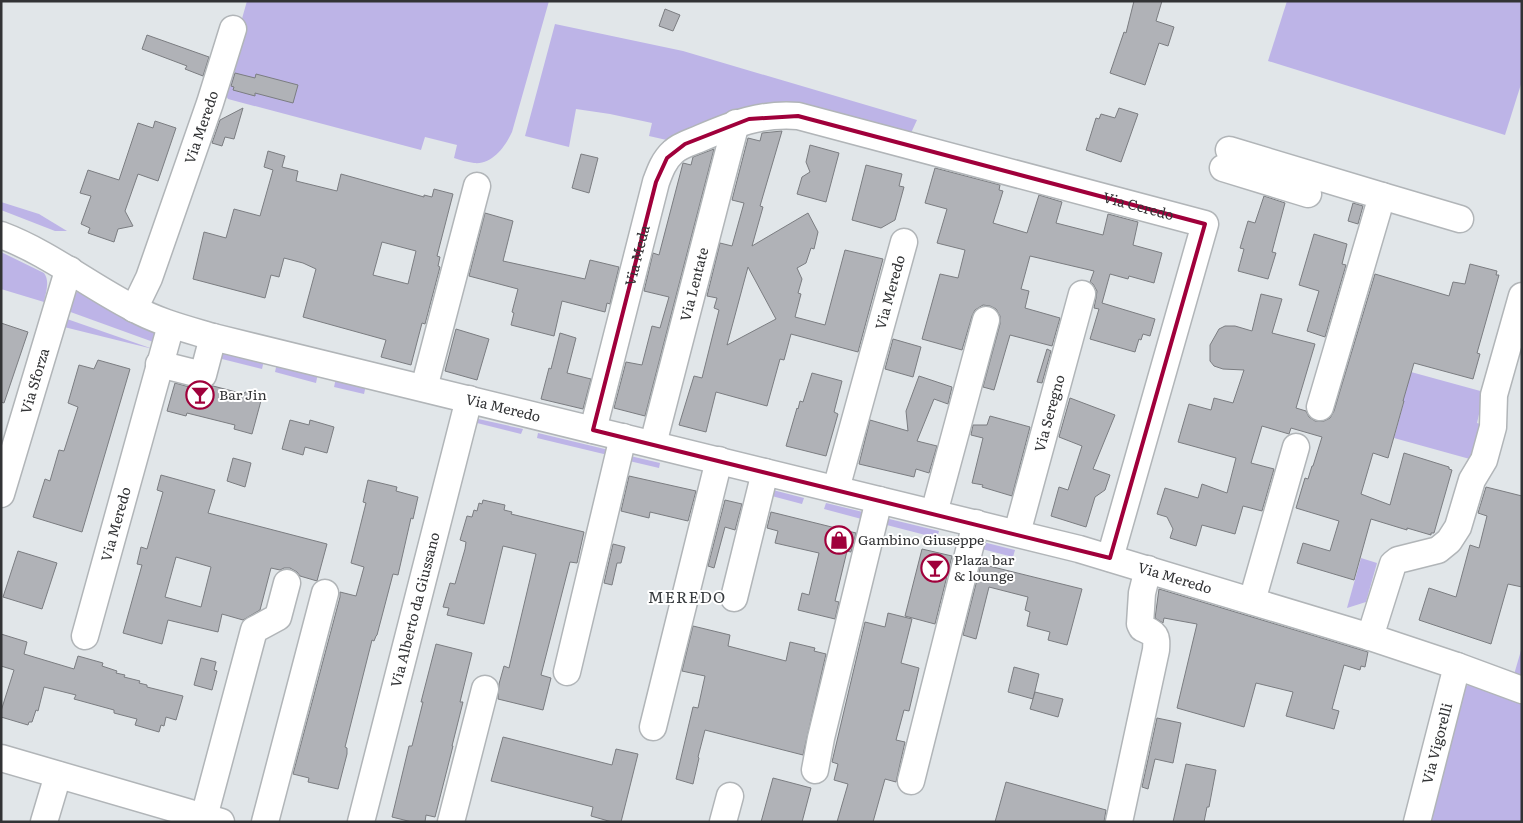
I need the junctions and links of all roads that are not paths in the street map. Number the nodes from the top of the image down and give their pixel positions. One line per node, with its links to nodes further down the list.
1 (233, 29): 12 (street, Via Meredo)
2 (736, 123): 20 (street, Via Meda); 22 (street, Via Lentate); 32 (street, Via Ceredo)
3 (477, 186): 17 (street)
4 (1308, 194): 5 (street)
5 (1382, 196): 6 (street); 19 (street)
6 (1460, 219)
7 (1, 235): 9 (street, Via Meredo)
8 (904, 242): 26 (street, Via Meredo)
9 (70, 270): 12 (street, Via Meredo); 27 (street, Via Sforza)
10 (1082, 294): 31 (street, Via Seregno)
11 (1522, 296): 39 (street)
12 (134, 309): 14 (street, Via Meredo)
13 (986, 320): 29 (street)
14 (171, 325): 15 (street, Via Meredo); 16 (street, Via Meredo)
15 (213, 337): 16 (street); 17 (street, Via Meredo)
16 (160, 364): 38 (street, Via Meredo)
17 (424, 388): 18 (street, Via Meredo)
18 (469, 399): 20 (street, Via Meredo); 53 (street, Via Alberto da Giussano)
19 (1320, 407)
20 (593, 430): 21 (street, Via Meredo)
21 (623, 437): 22 (street, Via Meredo); 41 (street)
22 (653, 444): 24 (street, Via Meredo)
23 (1296, 447): 37 (street)
24 (719, 460): 25 (street, Via Meredo); 44 (street)
25 (765, 472): 26 (street, Via Meredo); 36 (street)
26 (836, 489): 28 (street, Via Meredo)
27 (1, 494)
28 (879, 500): 29 (street, Via Meredo); 46 (street)
29 (934, 513): 30 (street, Via Meredo)
30 (976, 523): 31 (street, Via Meredo); 48 (street)
31 (1017, 533): 32 (street, Via Meredo)
32 (1110, 558): 33 (street, Via Meredo)
33 (1148, 569): 37 (street, Via Meredo); 56 (street)
34 (287, 583): 50 (street)
35 (325, 593): 52 (street)
36 (734, 598)
37 (1252, 600): 39 (street, Via Meredo)
38 (85, 636)
39 (1370, 637): 40 (street, Via Meredo)
40 (1457, 666): 42 (street, Via Meredo); 57 (street, Via Vigorelli)
41 (567, 672)
42 (1515, 688)
43 (485, 689): 54 (street)
44 (653, 727)
45 (1, 758): 47 (street)
46 (815, 770)
47 (58, 775): 50 (street); 51 (street)
48 (911, 782)
49 (730, 796): 55 (street)
50 (213, 819)
51 (44, 822)
52 (265, 822)
53 (361, 822)
54 (451, 822)
55 (723, 822)
56 (1119, 822)
57 (1417, 822)

